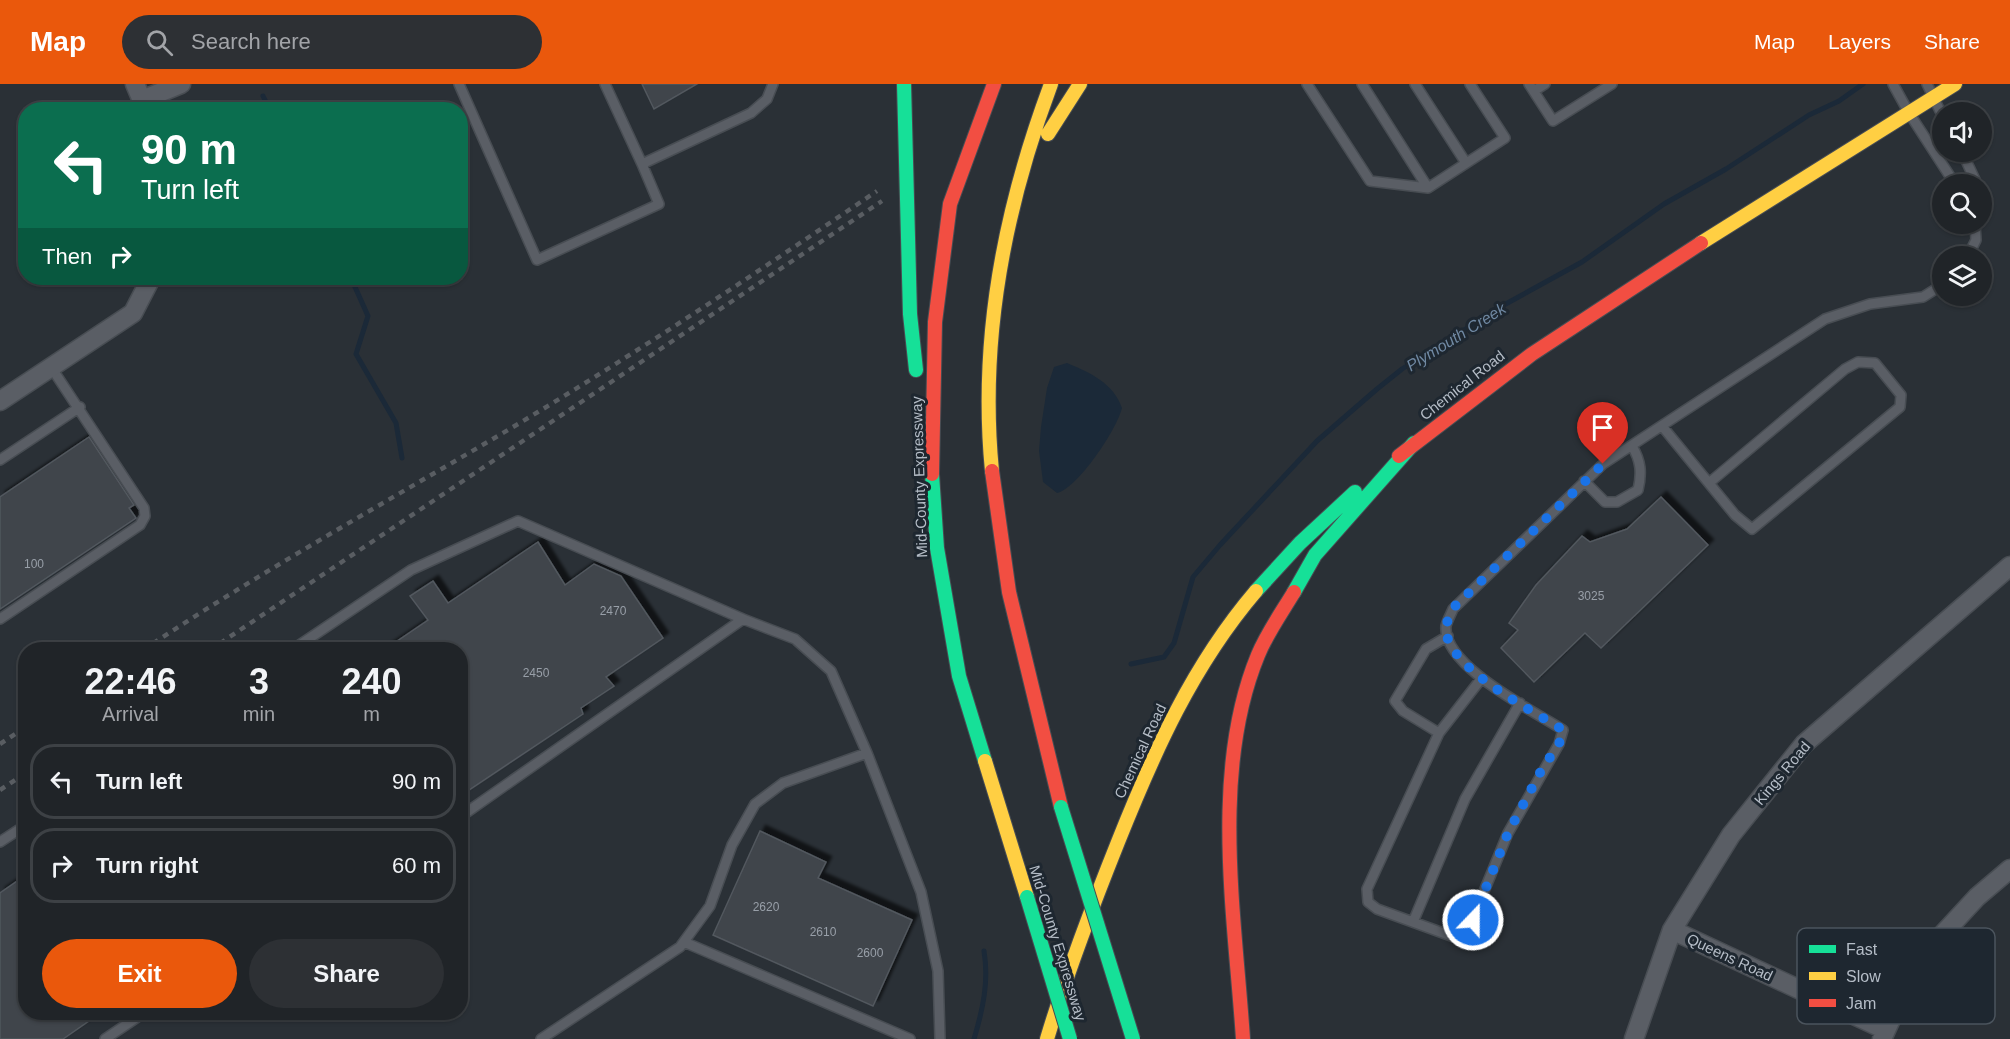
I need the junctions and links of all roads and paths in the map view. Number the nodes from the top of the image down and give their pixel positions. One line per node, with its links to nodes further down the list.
1 (180, 84): 19 (street)
2 (459, 84): 21 (lane)
3 (605, 84): 26 (lane)
4 (773, 84): 26 (lane)
5 (904, 84): 39 (main road)
6 (994, 84): 39 (main road, Mid-County Expressway)
7 (1052, 84): 29 (main road)
8 (1080, 84): 29 (main road)
9 (1307, 84): 28 (lane)
10 (1362, 84): 28 (lane)
11 (1415, 84): 25 (lane)
12 (1470, 84): 25 (lane)
13 (1545, 84): 18 (lane)
14 (1612, 84): 18 (lane)
15 (1927, 84): 20 (lane)
16 (1955, 84): 20 (main road, Chemical Road)
17 (1894, 86): 24 (lane)
18 (1532, 88)
19 (141, 98)
20 (1934, 98): 22 (lane); 24 (main road, Chemical Road)
21 (467, 102)
22 (1936, 102)
23 (468, 104): 26 (lane)
24 (1909, 113): 27 (lane); 36 (main road, Chemical Road)
25 (1466, 163): 28 (lane)
26 (642, 164)
27 (1949, 174)
28 (1428, 188)
29 (1016, 194): 70 (main road, bridge)
30 (147, 285): 32 (street)
31 (1932, 291): 35 (lane)
32 (51, 367): 33 (street); 34 (lane)
33 (0, 401)
34 (80, 407): 38 (lane); 43 (lane)
35 (1662, 426): 37 (lane); 41 (lane)
36 (1414, 443): 53 (main road, Chemical Road); 71 (main road)
37 (1632, 446): 40 (lane); 40 (lane)
38 (0, 460)
39 (932, 467): 69 (main road, Mid-County Expressway, bridge)
40 (1584, 482): 45 (lane)
41 (1709, 483): 41 (lane)
42 (2010, 566): 58 (street, Kings Road)
43 (0, 619)
44 (743, 619): 46 (lane); 50 (lane); 51 (lane)
45 (1448, 636): 47 (lane); 49 (lane)
46 (304, 642)
47 (1481, 679): 48 (lane); 49 (lane)
48 (1520, 703): 56 (lane); 56 (lane)
49 (1439, 733): 56 (lane)
50 (867, 753): 59 (lane); 67 (lane)
51 (468, 811)
52 (18, 830): 54 (lane)
53 (1119, 840): 68 (main road, Chemical Road); 69 (main road, Chemical Road)
54 (0, 842)
55 (2010, 869): 57 (street)
56 (1413, 922)
57 (1948, 928)
58 (1672, 930): 60 (street, Queens Road); 72 (street, Kings Road)
59 (684, 942): 65 (lane); 66 (lane)
60 (1797, 992)
61 (133, 1020): 64 (lane)
62 (1862, 1024): 63 (street, Queens Road)
63 (1884, 1035)
64 (105, 1039)
65 (541, 1039)
66 (910, 1039)
67 (940, 1039)
68 (1047, 1039)
69 (1068, 1039)
70 (1133, 1039)
71 (1243, 1039)
72 (1635, 1039)

